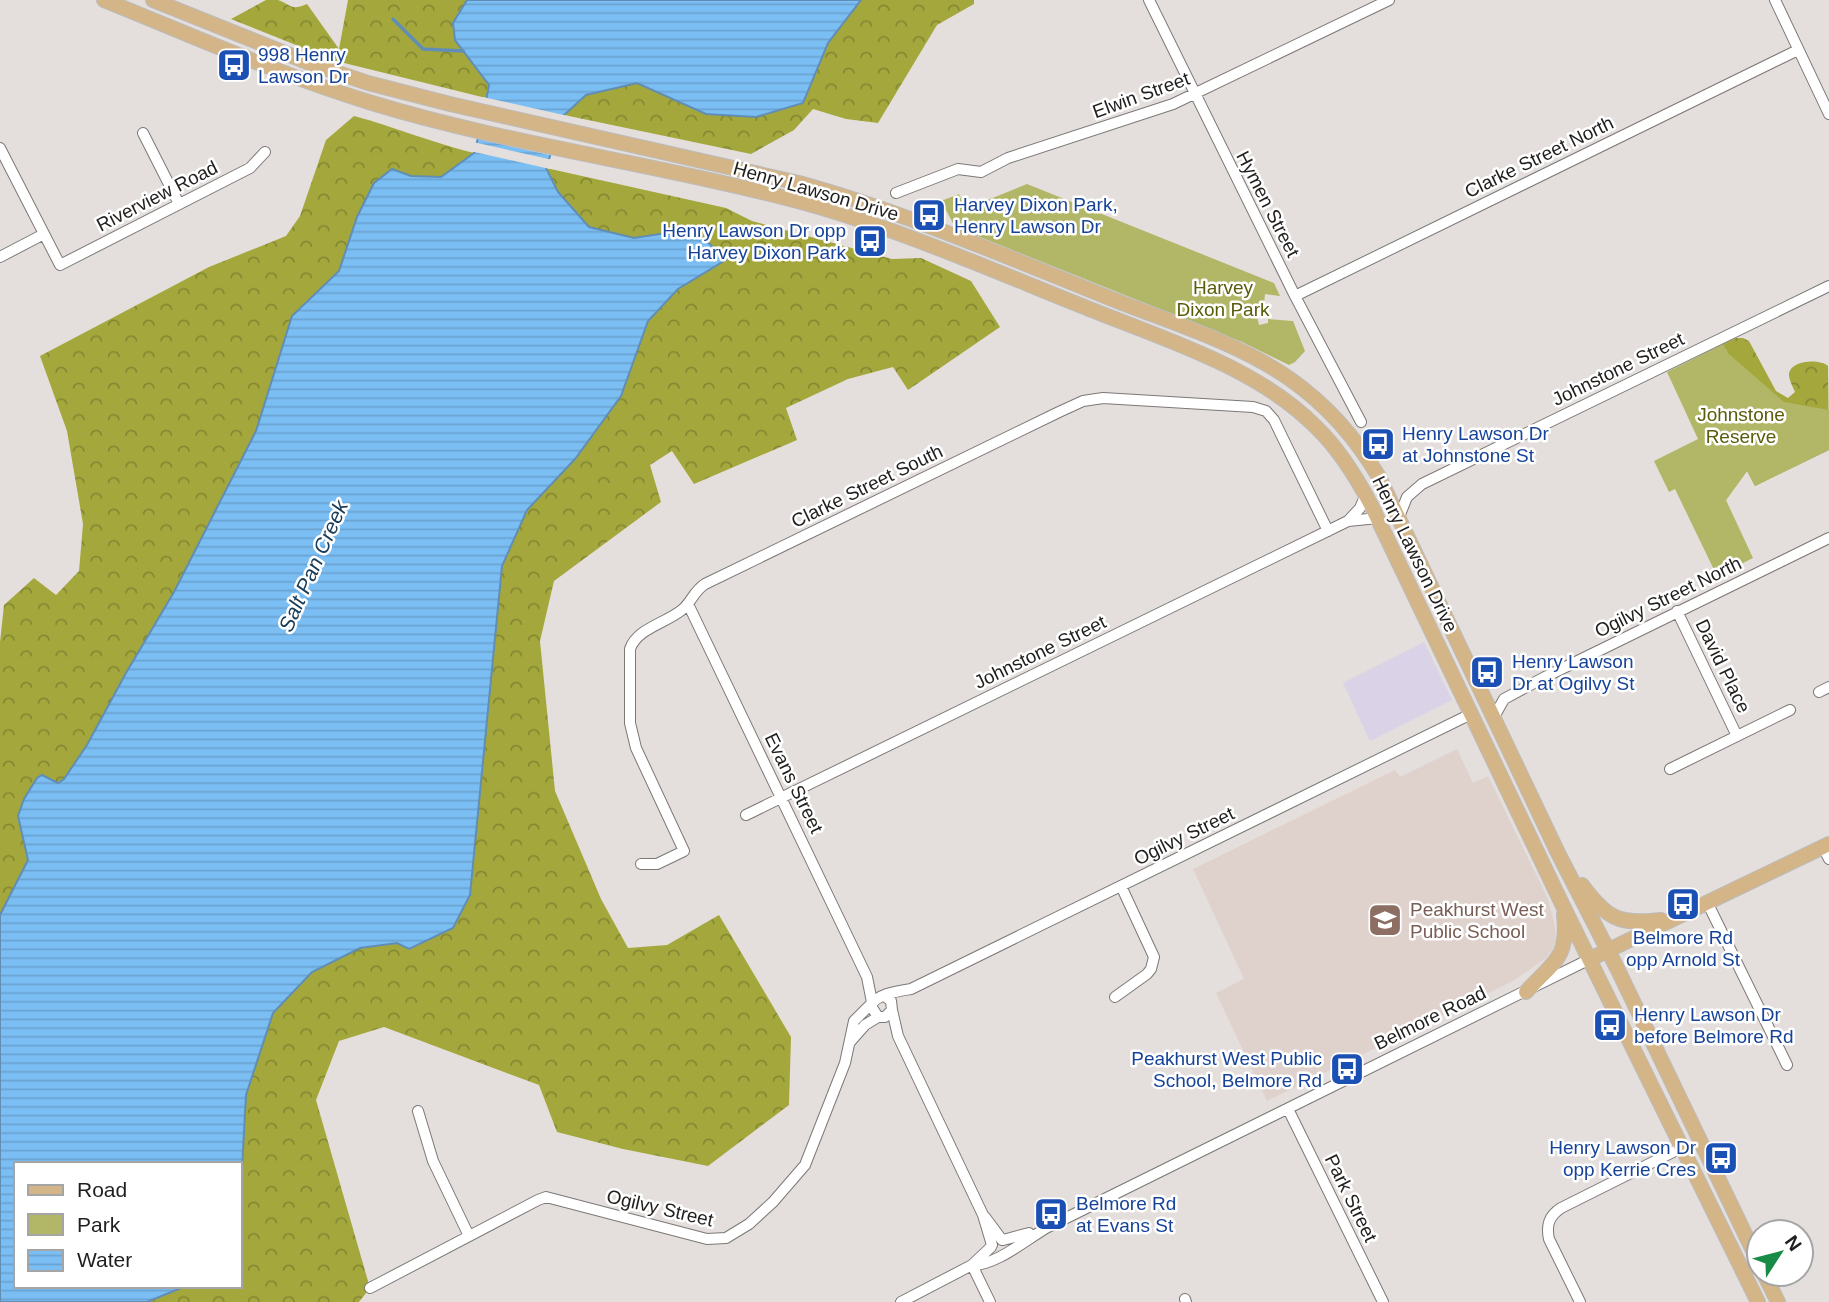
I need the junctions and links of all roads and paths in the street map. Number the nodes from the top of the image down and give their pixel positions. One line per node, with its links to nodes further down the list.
1 (104, 0): 19 (main road, Henry Lawson Drive)
2 (153, 0): 20 (main road, Henry Lawson Drive)
3 (1149, 0): 7 (street, Hymen Street)
4 (1389, 0): 7 (street, Elwin Street)
5 (1774, 0): 6 (street)
6 (1798, 50): 8 (street); 17 (street, Clarke Street North)
7 (1195, 95): 12 (street, Elwin Street); 17 (street, Hymen Street)
8 (1829, 114)
9 (143, 133): 13 (street)
10 (0, 148): 14 (street)
11 (265, 152): 13 (street, Riverview Road)
12 (896, 193)
13 (179, 204): 14 (street, Riverview Road)
14 (44, 234): 15 (street)
15 (0, 257)
16 (1829, 286): 20 (street, Johnstone Street)
17 (1295, 296): 18 (street, Hymen Street)
18 (1361, 422)
19 (1366, 494): 21 (main road, Henry Lawson Drive); 22 (street, Johnstone Street)
20 (1399, 517): 29 (main road, Henry Lawson Drive)
21 (1378, 518): 22 (street, Johnstone Street); 28 (main road, Henry Lawson Drive)
22 (1348, 521): 23 (street, Johnstone Street)
23 (1328, 531): 25 (street, Clarke Street South); 32 (street, Johnstone Street)
24 (1829, 538): 26 (street, Ogilvy Street North)
25 (688, 604): 32 (street, Evans Street); 36 (street, Clarke Street South)
26 (1677, 611): 29 (street, Ogilvy Street North); 30 (street, David Place)
27 (1790, 710): 30 (street, David Place)
28 (1471, 714): 37 (street, Ogilvy Street); 39 (main road, Henry Lawson Drive)
29 (1494, 716): 35 (main road, Henry Lawson Drive)
30 (1737, 736): 31 (street, David Place)
31 (1670, 769)
32 (782, 798): 33 (street, Johnstone Street); 43 (street, Evans Street)
33 (746, 815)
34 (1827, 850): 38 (main road, Belmore Road)
35 (1558, 853): 40 (main road); 41 (main road, Henry Lawson Drive)
36 (641, 864)
37 (1121, 886): 44 (street, Ogilvy Street); 47 (street)
38 (1707, 904): 40 (main road, Belmore Road); 53 (street)
39 (1563, 906): 42 (main road, Henry Lawson Drive); 45 (main road)
40 (1679, 918): 41 (main road, Belmore Road)
41 (1607, 949): 42 (main road, Belmore Road); 57 (main road, Henry Lawson Drive)
42 (1590, 959): 45 (street, Belmore Road); 56 (main road, Henry Lawson Drive)
43 (867, 977): 46 (street, Evans Street); 48 (street, Evans Street)
44 (911, 989): 46 (street, Ogilvy Street); 49 (street, Ogilvy Street)
45 (1526, 992): 54 (street, Belmore Road)
46 (885, 997): 48 (street); 49 (street)
47 (1115, 997)
48 (872, 1003): 50 (street); 52 (street, Ogilvy Street)
49 (892, 1009): 50 (street); 51 (street)
50 (879, 1017): 51 (street); 52 (street, Ogilvy Street)
51 (898, 1037): 59 (street)
52 (850, 1042): 58 (street, Ogilvy Street)
53 (1787, 1065)
54 (1288, 1109): 59 (street, Belmore Road); 64 (street, Park Street)
55 (418, 1111): 58 (street)
56 (1683, 1147): 65 (street); 66 (main road, Henry Lawson Drive)
57 (1745, 1234)
58 (469, 1236): 61 (street, Ogilvy Street)
59 (999, 1247): 60 (street, Belmore Road)
60 (972, 1265): 62 (street, Belmore Road); 63 (street)
61 (370, 1288)
62 (901, 1302)
63 (990, 1302)
64 (1383, 1302)
65 (1580, 1302)
66 (1759, 1302)

